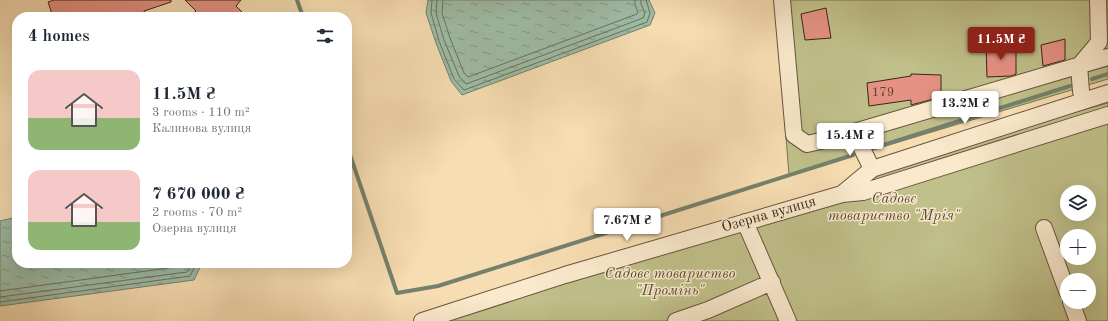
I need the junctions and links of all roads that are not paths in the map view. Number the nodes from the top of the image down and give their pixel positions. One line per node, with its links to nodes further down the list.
1 (782, 0): 8 (street)
2 (1098, 0): 4 (street)
3 (1108, 57): 4 (street)
4 (1079, 66): 6 (street); 8 (street)
5 (1108, 93): 6 (street, Озерна вулиця)
6 (1083, 101): 9 (street, Озерна вулиця)
7 (1108, 115): 10 (street)
8 (854, 132): 9 (street)
9 (872, 169): 10 (street, Озерна вулиця)
10 (842, 194): 11 (street, Озерна вулиця)
11 (744, 222): 14 (street); 17 (street, Озерна вулиця)
12 (1044, 228): 13 (street)
13 (1060, 273)
14 (772, 282): 16 (street); 18 (street)
15 (1074, 309): 19 (street)
16 (684, 320)
17 (422, 321)
18 (788, 321)
19 (1078, 321)

